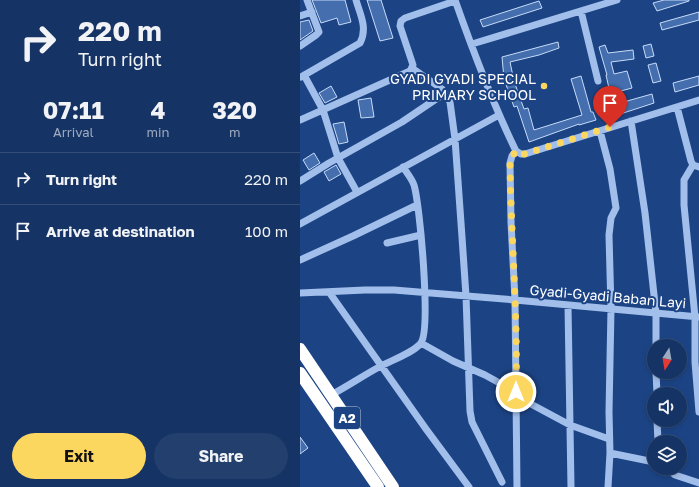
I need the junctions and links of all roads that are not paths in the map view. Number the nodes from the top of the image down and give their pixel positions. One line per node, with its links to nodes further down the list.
1 (307, 0): 6 (street)
2 (356, 0): 11 (street)
3 (615, 0): 5 (street)
4 (455, 1): 8 (street); 10 (street)
5 (581, 11): 8 (street); 12 (street)
6 (312, 12): 7 (street); 9 (street)
7 (300, 16)
8 (472, 44): 17 (street)
9 (300, 46)
10 (412, 68): 13 (street); 16 (street)
11 (302, 77): 16 (street)
12 (598, 81)
13 (445, 93): 21 (street); 23 (street)
14 (699, 100): 15 (street)
15 (677, 107): 19 (street); 24 (street)
16 (324, 110): 18 (street); 23 (street)
17 (500, 114): 21 (street); 22 (street)
18 (300, 120)
19 (631, 121): 20 (street); 40 (street)
20 (600, 131): 22 (street); 39 (street)
21 (455, 138): 25 (street); 36 (street)
22 (516, 151): 37 (street)
23 (338, 158): 26 (street); 27 (street)
24 (696, 166): 41 (street)
25 (403, 167): 27 (street); 28 (street)
26 (300, 182)
27 (356, 192): 29 (street)
28 (417, 204): 30 (street); 32 (street)
29 (300, 224)
30 (421, 235): 31 (street); 35 (street)
31 (386, 243)
32 (300, 260)
33 (329, 292): 34 (street, Gyadi-Gyadi Baban Layi); 35 (street, Gyadi-Gyadi Baban Layi); 45 (street)
34 (300, 293)
35 (425, 293): 36 (street, Gyadi-Gyadi Baban Layi); 43 (street)
36 (466, 296): 37 (street, Gyadi-Gyadi Baban Layi); 46 (street)
37 (515, 300): 38 (street, Gyadi-Gyadi Baban Layi); 48 (street)
38 (568, 305): 39 (street, Gyadi-Gyadi Baban Layi); 51 (street)
39 (611, 309): 40 (street, Gyadi-Gyadi Baban Layi); 52 (street)
40 (656, 313): 41 (street, Gyadi-Gyadi Baban Layi); 42 (street)
41 (697, 317): 50 (street)
42 (656, 339)
43 (421, 343): 45 (street); 46 (street)
44 (300, 349): 49 (highway, A2)
45 (381, 366): 49 (street); 60 (street)
46 (468, 367): 48 (street); 56 (street)
47 (300, 373): 58 (highway, A2)
48 (516, 394): 51 (street); 61 (street)
49 (331, 395): 59 (highway, A2)
50 (699, 412)
51 (570, 425): 52 (street); 62 (street)
52 (609, 439): 53 (street)
53 (610, 453): 54 (street); 63 (street)
54 (647, 461)
55 (677, 475): 57 (street)
56 (502, 482)
57 (699, 483)
58 (378, 487)
59 (393, 487)
60 (469, 487)
61 (517, 487)
62 (571, 487)
63 (608, 487)

